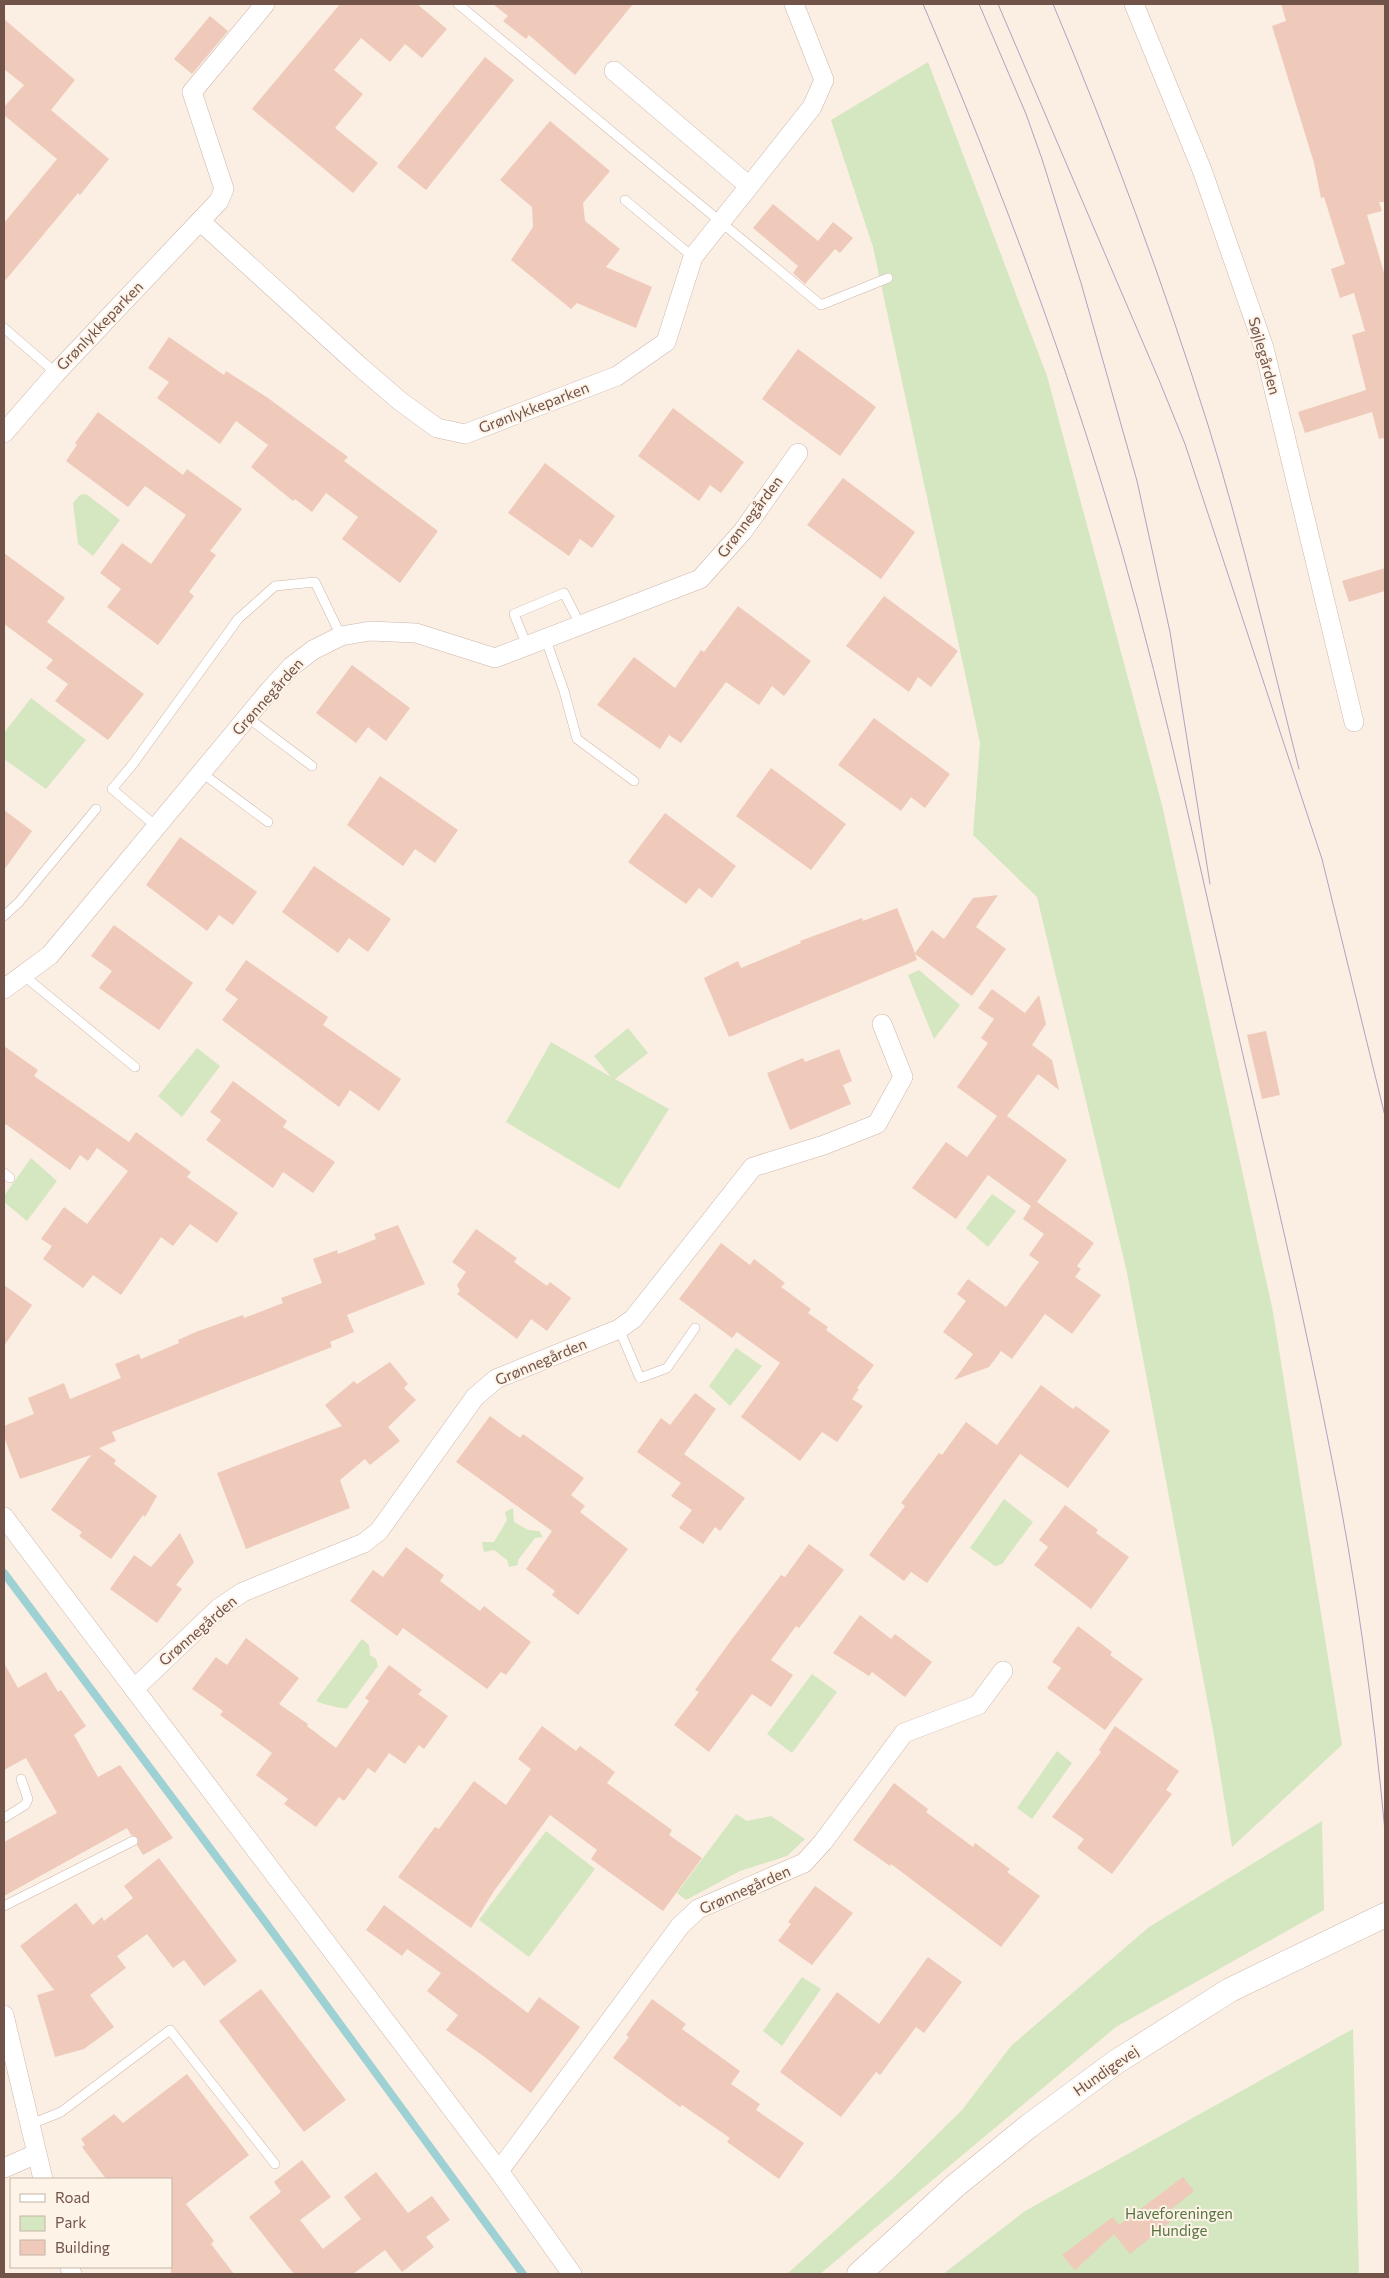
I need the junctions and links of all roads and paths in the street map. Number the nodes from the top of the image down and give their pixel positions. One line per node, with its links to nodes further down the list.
1 (265, 4): 8 (street, Grønlykkeparken)
2 (458, 4): 9 (lane)
3 (794, 4): 6 (street, Grønlykkeparken)
4 (1134, 4): 21 (street, Søjlegården)
5 (614, 71): 6 (street)
6 (749, 186): 9 (street, Grønlykkeparken)
7 (625, 200): 10 (lane)
8 (200, 221): 10 (street, Grønlykkeparken); 13 (street, Grønlykkeparken)
9 (721, 222): 10 (street, Grønlykkeparken); 11 (lane)
10 (693, 258)
11 (888, 278)
12 (4, 328): 13 (lane)
13 (56, 373): 14 (street, Grønlykkeparken)
14 (7, 424)
15 (798, 453): 16 (street, Grønnegården)
16 (581, 626): 18 (street, Grønnegården); 19 (lane)
17 (341, 636): 19 (street, Grønnegården); 20 (street, Grønnegården); 27 (lane)
18 (546, 640): 19 (street, Grønnegården); 24 (lane)
19 (528, 646)
20 (248, 717): 22 (lane); 23 (street, Grønnegården)
21 (1354, 722)
22 (312, 766)
23 (202, 773): 26 (lane); 27 (street, Grønnegården)
24 (634, 781)
25 (96, 809): 28 (lane)
26 (268, 822)
27 (158, 827): 29 (street, Grønnegården)
28 (4, 916)
29 (23, 975): 30 (street, Grønnegården); 32 (lane)
30 (4, 989)
31 (882, 1024): 34 (street, Grønnegården)
32 (135, 1067)
33 (695, 1328): 34 (lane)
34 (619, 1329): 37 (street, Grønnegården)
35 (4, 1517): 37 (street)
36 (1003, 1671): 48 (street, Grønnegården)
37 (134, 1689): 48 (street)
38 (21, 1779): 39 (lane)
39 (4, 1818)
40 (134, 1841): 41 (lane)
41 (4, 1906)
42 (1385, 1915): 51 (street, Hundigevej)
43 (4, 2014): 44 (street)
44 (29, 2125): 45 (street); 46 (lane)
45 (36, 2154): 47 (street); 49 (street)
46 (275, 2164)
47 (4, 2168)
48 (499, 2171): 50 (street)
49 (43, 2178)
50 (572, 2274)
51 (859, 2274)

